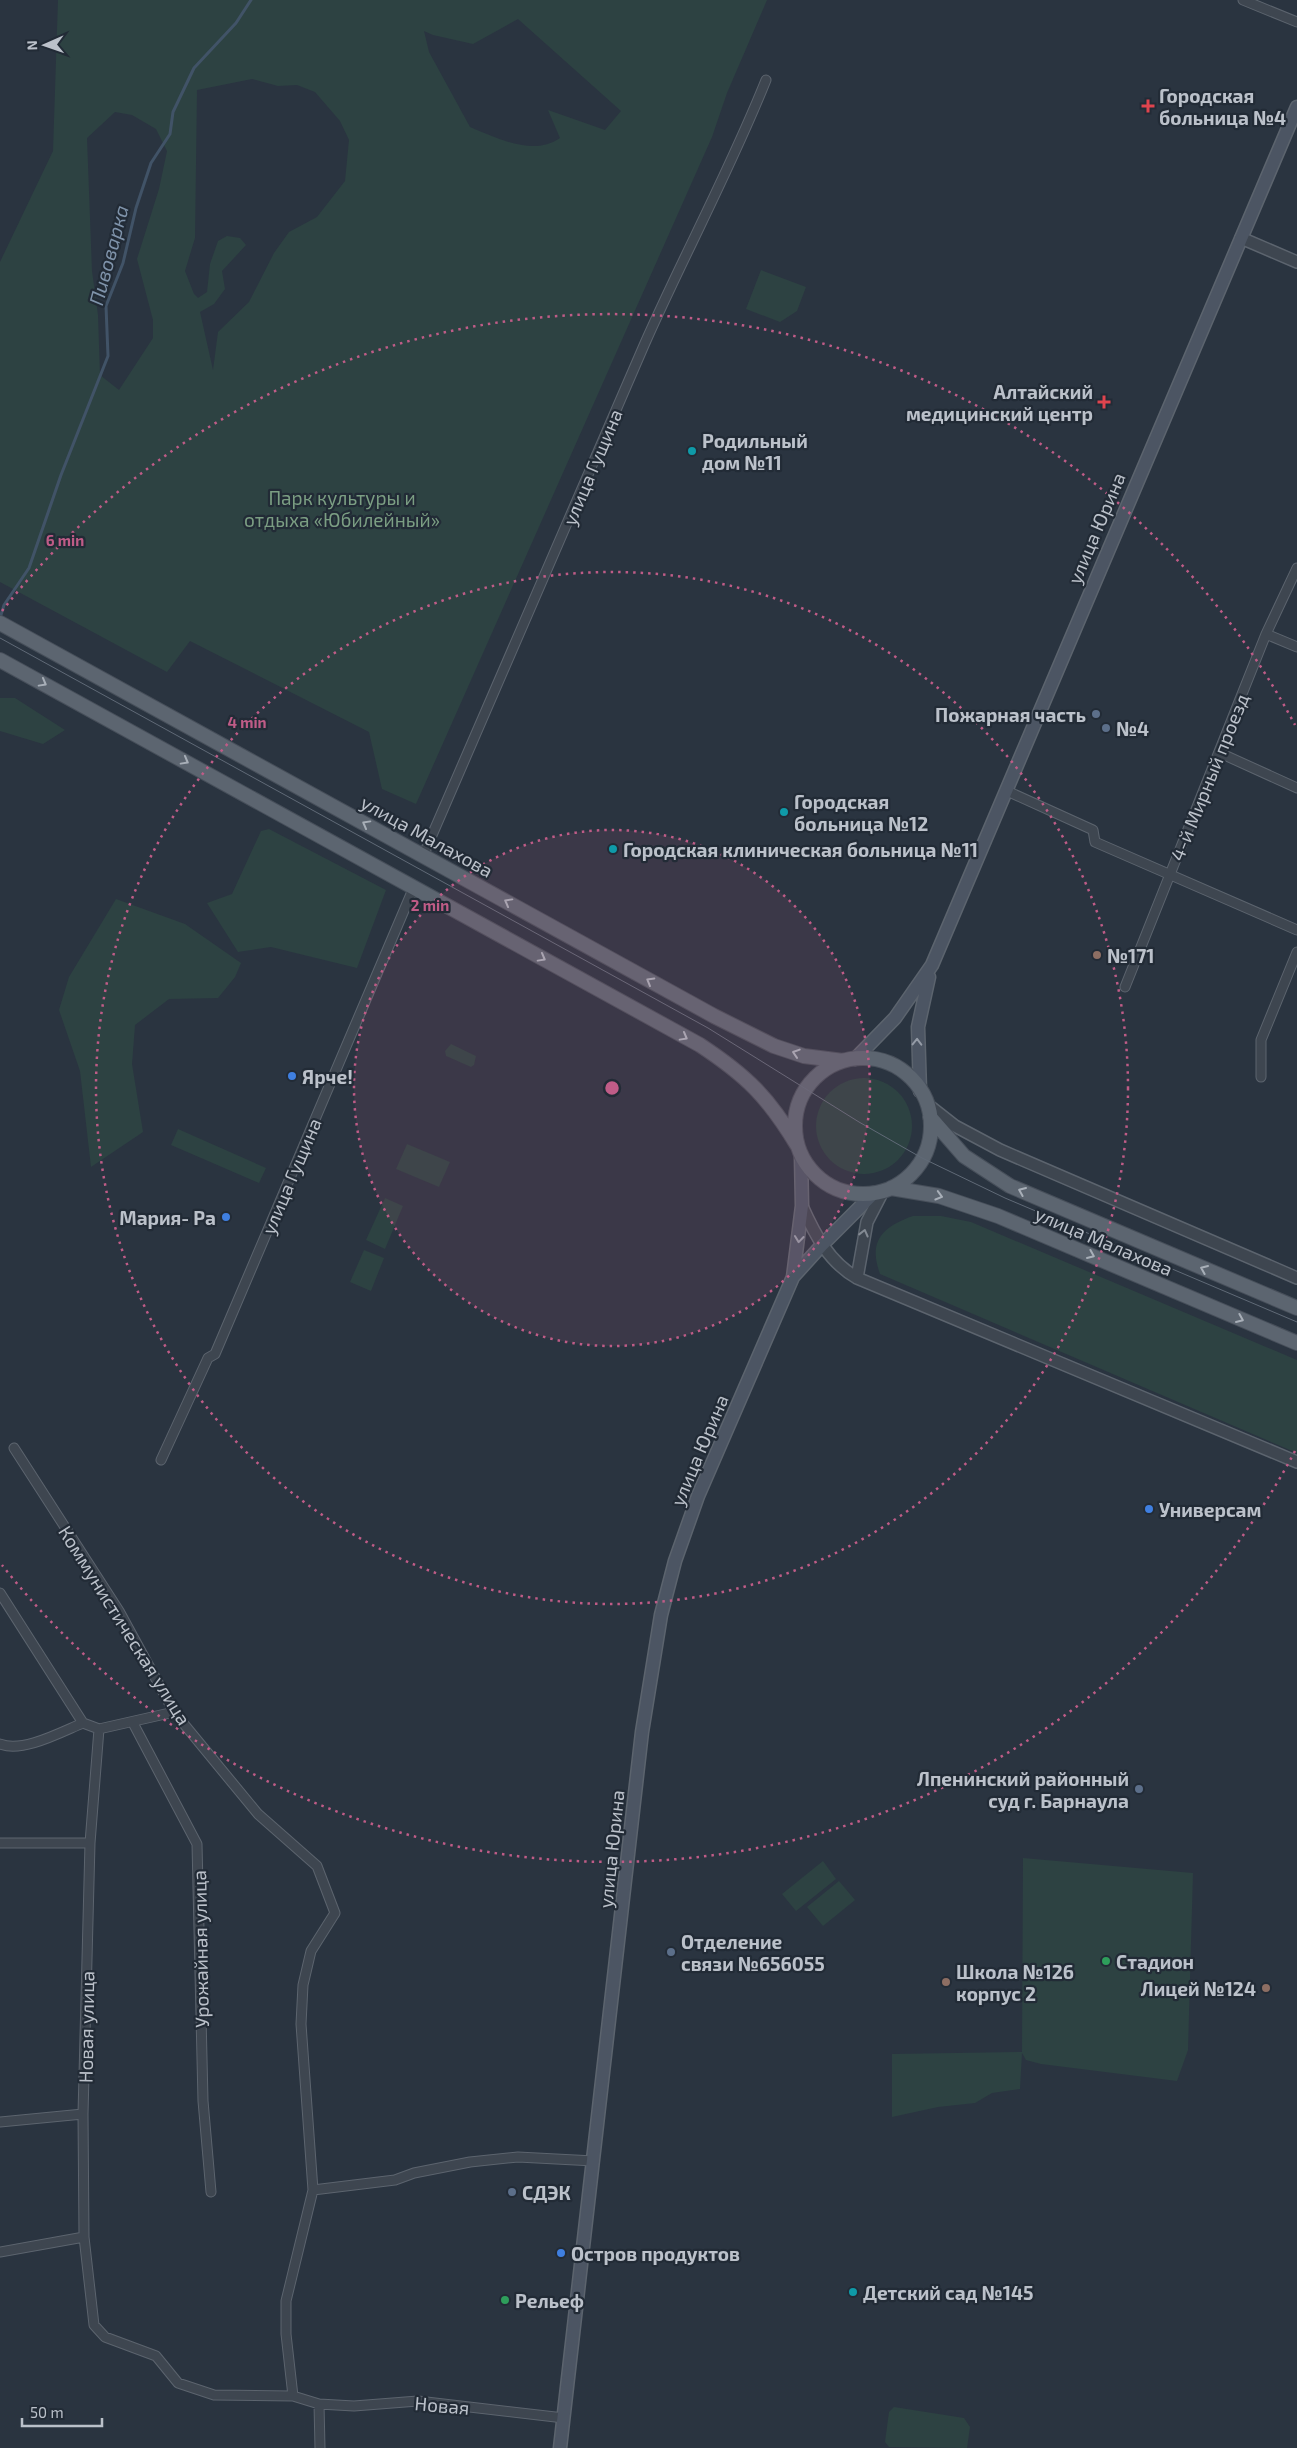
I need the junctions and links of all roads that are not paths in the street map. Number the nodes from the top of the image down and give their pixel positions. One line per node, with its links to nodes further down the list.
1 (1243, 0): 2 (street)
2 (1297, 22)
3 (766, 80): 15 (street, улица Гущина)
4 (1297, 108): 5 (main road, улица Юрина)
5 (1242, 238): 6 (street); 14 (main road, улица Юрина)
6 (1297, 262)
7 (1297, 568): 9 (street, 4-й Мирный проезд)
8 (0, 623): 15 (main road, улица Малахова, one-way to 8)
9 (1266, 634): 10 (street); 12 (street, 4-й Мирный проезд)
10 (1297, 647)
11 (0, 660): 17 (main road, one-way to 17)
12 (1220, 753): 13 (street); 16 (street, 4-й Мирный проезд)
13 (1297, 788)
14 (1007, 791): 16 (street); 20 (main road, улица Юрина)
15 (423, 856): 22 (main road, улица Малахова, one-way to 15)
16 (1169, 875): 18 (street); 21 (street, 4-й Мирный проезд)
17 (414, 887): 26 (main road, one-way to 26); 36 (street, улица Гущина)
18 (1297, 930)
19 (1297, 952): 23 (street)
20 (932, 965): 22 (main road, улица Юрина); 24 (main road, улица Юрина, one-way to 20)
21 (1125, 987)
22 (849, 1060): 24 (main road); 26 (main road)
23 (1261, 1077)
24 (920, 1091): 25 (main road)
25 (928, 1111): 27 (main road); 32 (street); 33 (main road, улица Малахова, one-way to 25)
26 (799, 1150): 27 (main road); 28 (main road, улица Юрина)
27 (883, 1191): 29 (main road, улица Юрина); 31 (street, one-way to 27); 34 (main road, улица Малахова, one-way to 34)
28 (802, 1206): 29 (street); 30 (main road, улица Юрина, one-way to 30)
29 (822, 1245): 30 (main road, улица Юрина); 31 (street)
30 (793, 1277): 48 (main road, улица Юрина)
31 (857, 1278): 37 (street)
32 (1297, 1278)
33 (1297, 1308)
34 (1297, 1343)
35 (14, 1448): 39 (street, Коммунистическая улица)
36 (161, 1460)
37 (1297, 1462)
38 (0, 1593): 40 (street)
39 (174, 1712): 41 (street); 49 (street, Коммунистическая улица)
40 (83, 1723): 42 (street); 43 (street)
41 (133, 1723): 42 (street); 50 (street, Урожайная улица)
42 (98, 1729): 44 (street, Новая улица)
43 (0, 1744)
44 (90, 1842): 45 (street); 46 (street, Новая улица)
45 (0, 1843)
46 (83, 2114): 47 (street); 51 (street, Новая улица)
47 (0, 2122)
48 (594, 2161): 49 (street); 55 (main road, улица Юрина)
49 (313, 2190): 53 (street, Коммунистическая улица)
50 (211, 2192)
51 (84, 2237): 52 (street); 53 (street, Новая улица)
52 (0, 2252)
53 (293, 2396): 54 (street)
54 (319, 2404): 55 (street, Новая); 56 (street)
55 (564, 2418): 57 (main road, улица Юрина)
56 (320, 2448)
57 (560, 2448)

